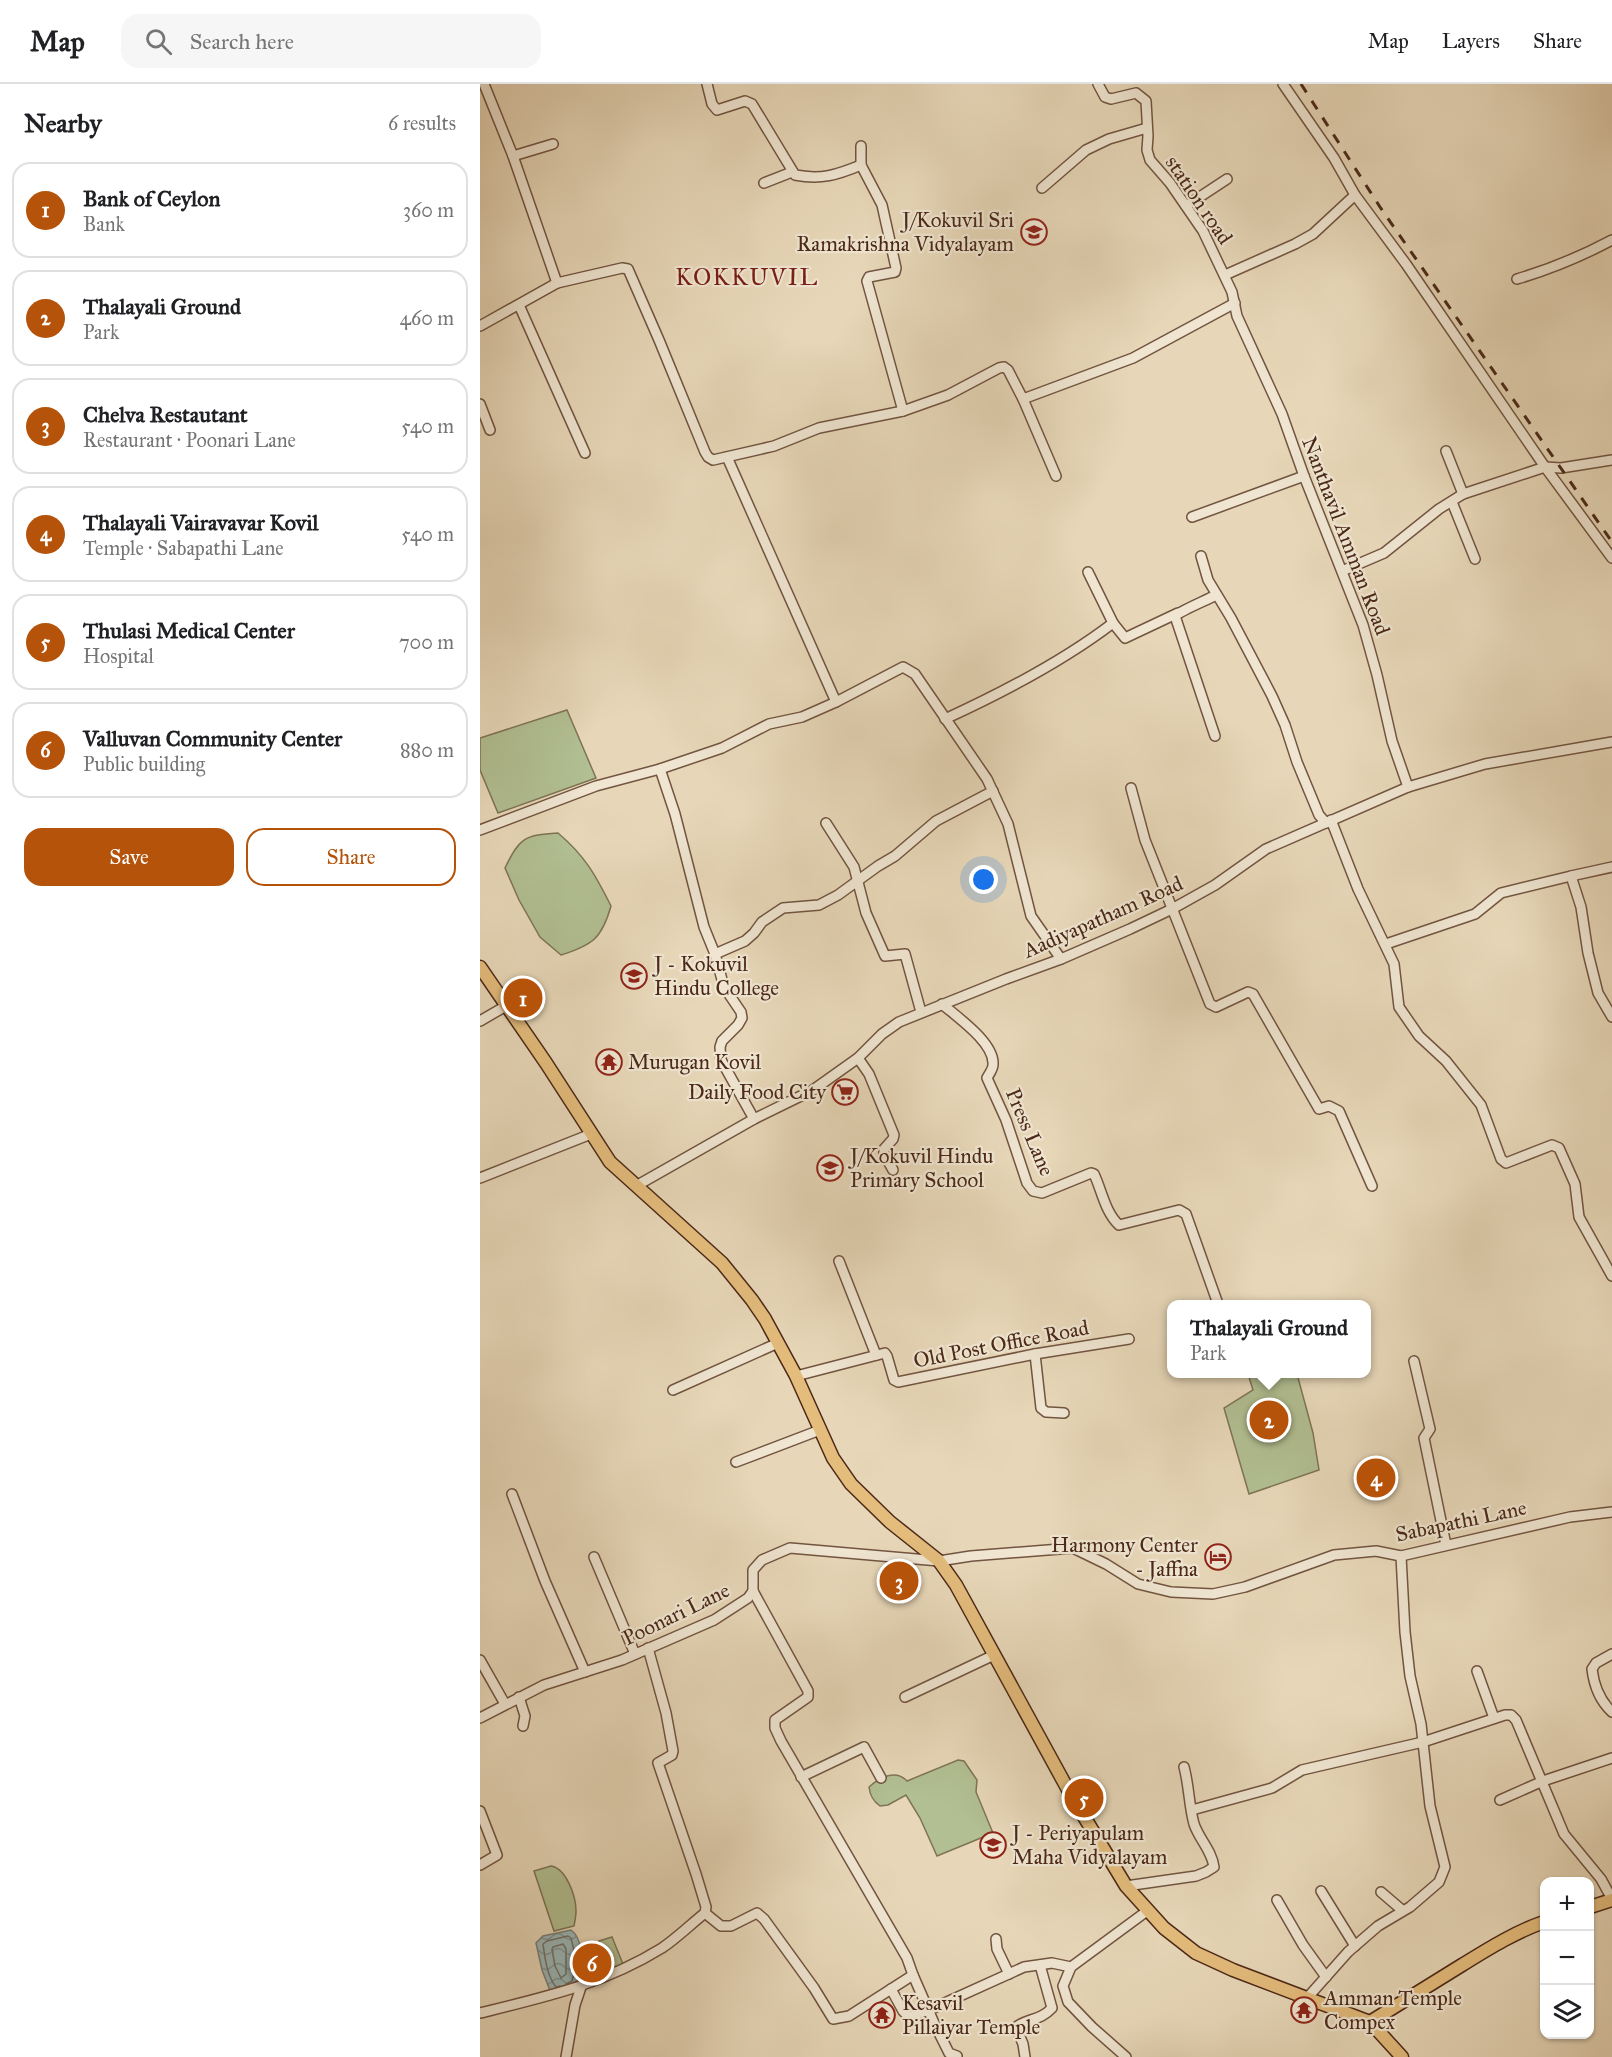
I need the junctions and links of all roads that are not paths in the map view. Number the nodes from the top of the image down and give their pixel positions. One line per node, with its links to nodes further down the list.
1 (484, 84): 8 (street)
2 (707, 84): 10 (street)
3 (1098, 84): 5 (street, station road)
4 (1283, 84): 14 (street)
5 (1148, 128): 13 (street); 15 (street, station road)
6 (553, 144): 8 (street)
7 (861, 146): 9 (street)
8 (513, 156): 19 (street)
9 (861, 165): 10 (street); 25 (street)
10 (792, 172): 12 (street)
11 (1227, 179): 15 (street)
12 (764, 183)
13 (1042, 188)
14 (1355, 195): 17 (street); 31 (street)
15 (1186, 206): 17 (street, station road)
16 (1612, 240): 18 (street)
17 (1225, 275): 20 (street, station road)
18 (1517, 279)
19 (557, 283): 21 (street); 29 (street)
20 (1235, 303): 23 (street); 33 (street, Nanthavil Amman Road)
21 (519, 306): 22 (street); 28 (street)
22 (480, 326)
23 (1023, 399): 25 (street); 32 (street)
24 (480, 404): 26 (street)
25 (903, 411): 29 (street)
26 (490, 430)
27 (1446, 451): 34 (street)
28 (585, 453)
29 (727, 457): 45 (street)
30 (1612, 460): 31 (street)
31 (1545, 467): 34 (street); 39 (street)
32 (1056, 476)
33 (1304, 476): 36 (street); 40 (street, Nanthavil Amman Road)
34 (1463, 494): 35 (street)
35 (1452, 502): 38 (street); 40 (street)
36 (1192, 517)
37 (1201, 556): 42 (street)
38 (1475, 558)
39 (1612, 558)
40 (1342, 571): 50 (street, Nanthavil Amman Road)
41 (1088, 572): 44 (street)
42 (1216, 595): 43 (street); 53 (street)
43 (1178, 613): 44 (street); 47 (street)
44 (1113, 623): 46 (street)
45 (836, 702): 46 (street); 49 (street)
46 (945, 719): 52 (street)
47 (1215, 736)
48 (1612, 742): 50 (street, Aadiyapatham Road)
49 (660, 769): 55 (street); 61 (street)
50 (1408, 787): 53 (street, Aadiyapatham Road)
51 (1131, 788): 59 (street)
52 (993, 791): 58 (street); 62 (street)
53 (1328, 821): 59 (street, Aadiyapatham Road); 60 (street)
54 (826, 823): 58 (street)
55 (480, 830)
56 (1612, 867): 57 (street)
57 (1570, 876): 60 (street); 67 (street)
58 (857, 881): 61 (street); 66 (street)
59 (1172, 909): 62 (street, Aadiyapatham Road); 74 (street)
60 (1386, 944): 77 (street)
61 (715, 954): 70 (street)
62 (1060, 959): 64 (street, Aadiyapatham Road)
63 (480, 967): 65 (main road)
64 (942, 1004): 66 (street, Aadiyapatham Road); 78 (street, Press Lane)
65 (506, 1006): 68 (street); 71 (main road)
66 (921, 1012): 69 (street, Aadiyapatham Road)
67 (1612, 1017)
68 (480, 1021)
69 (858, 1058): 70 (street, Aadiyapatham Road); 72 (street)
70 (754, 1119): 75 (street, Aadiyapatham Road)
71 (591, 1134): 73 (street); 75 (main road)
72 (893, 1170)
73 (480, 1178)
74 (1372, 1185)
75 (636, 1186): 80 (main road)
76 (839, 1261): 82 (street)
77 (1612, 1276)
78 (1216, 1300)
79 (1129, 1339): 81 (street, Old Post Office Road)
80 (778, 1343): 84 (main road); 85 (street)
81 (1035, 1354): 82 (street, Old Post Office Road); 86 (street)
82 (876, 1355): 84 (street)
83 (1414, 1361): 91 (street)
84 (796, 1376): 87 (main road)
85 (673, 1390)
86 (1064, 1413)
87 (820, 1430): 88 (street); 94 (main road)
88 (736, 1462)
89 (512, 1494): 102 (street)
90 (1612, 1512): 91 (street, Sabapathi Lane)
91 (1446, 1545): 92 (street, Sabapathi Lane)
92 (1401, 1556): 94 (street, Sabapathi Lane); 110 (street)
93 (594, 1557): 97 (street)
94 (939, 1561): 95 (street, Poonari Lane); 99 (main road)
95 (753, 1591): 96 (street, Poonari Lane); 113 (street)
96 (648, 1648): 97 (street, Poonari Lane); 128 (street)
97 (635, 1654): 102 (street, Poonari Lane)
98 (1612, 1654): 106 (street)
99 (994, 1655): 104 (street); 120 (main road)
100 (480, 1660): 105 (street)
101 (1477, 1671): 108 (street)
102 (585, 1672): 103 (street, Poonari Lane)
103 (519, 1697): 105 (street, Poonari Lane); 109 (street)
104 (905, 1697)
105 (505, 1704): 107 (street, Poonari Lane)
106 (1612, 1712)
107 (480, 1718)
108 (1494, 1718): 110 (street); 115 (street)
109 (523, 1726)
110 (1423, 1742): 117 (street); 126 (street)
111 (1612, 1758): 115 (street)
112 (1184, 1767): 117 (street)
113 (801, 1777): 114 (street); 135 (street)
114 (881, 1778)
115 (1543, 1781): 116 (street); 123 (street)
116 (1500, 1800)
117 (1192, 1810): 120 (street)
118 (480, 1811): 119 (street)
119 (480, 1865)
120 (1126, 1886): 127 (main road)
121 (1321, 1891): 131 (street)
122 (1381, 1892): 126 (street)
123 (1612, 1899): 125 (main road)
124 (1277, 1900): 136 (street)
125 (1594, 1906)
126 (1402, 1910): 131 (street)
127 (1147, 1911): 133 (street); 139 (main road)
128 (705, 1913): 137 (street); 138 (street)
129 (1540, 1924): 142 (main road)
130 (996, 1939): 134 (street)
131 (1355, 1946): 136 (street)
132 (1040, 1965): 133 (street); 134 (street); 145 (street)
133 (1071, 1967): 146 (street)
134 (1009, 1974): 140 (street)
135 (913, 1975): 138 (street); 140 (street)
136 (1326, 1977): 139 (street)
137 (581, 1987): 141 (street); 143 (street)
138 (891, 1989): 140 (street)
139 (1308, 1997): 142 (main road)
140 (929, 2010): 144 (street)
141 (480, 2013)
142 (1370, 2022): 147 (main road)
143 (566, 2057)
144 (956, 2057)
145 (1025, 2057)
146 (1126, 2057)
147 (1401, 2057)

